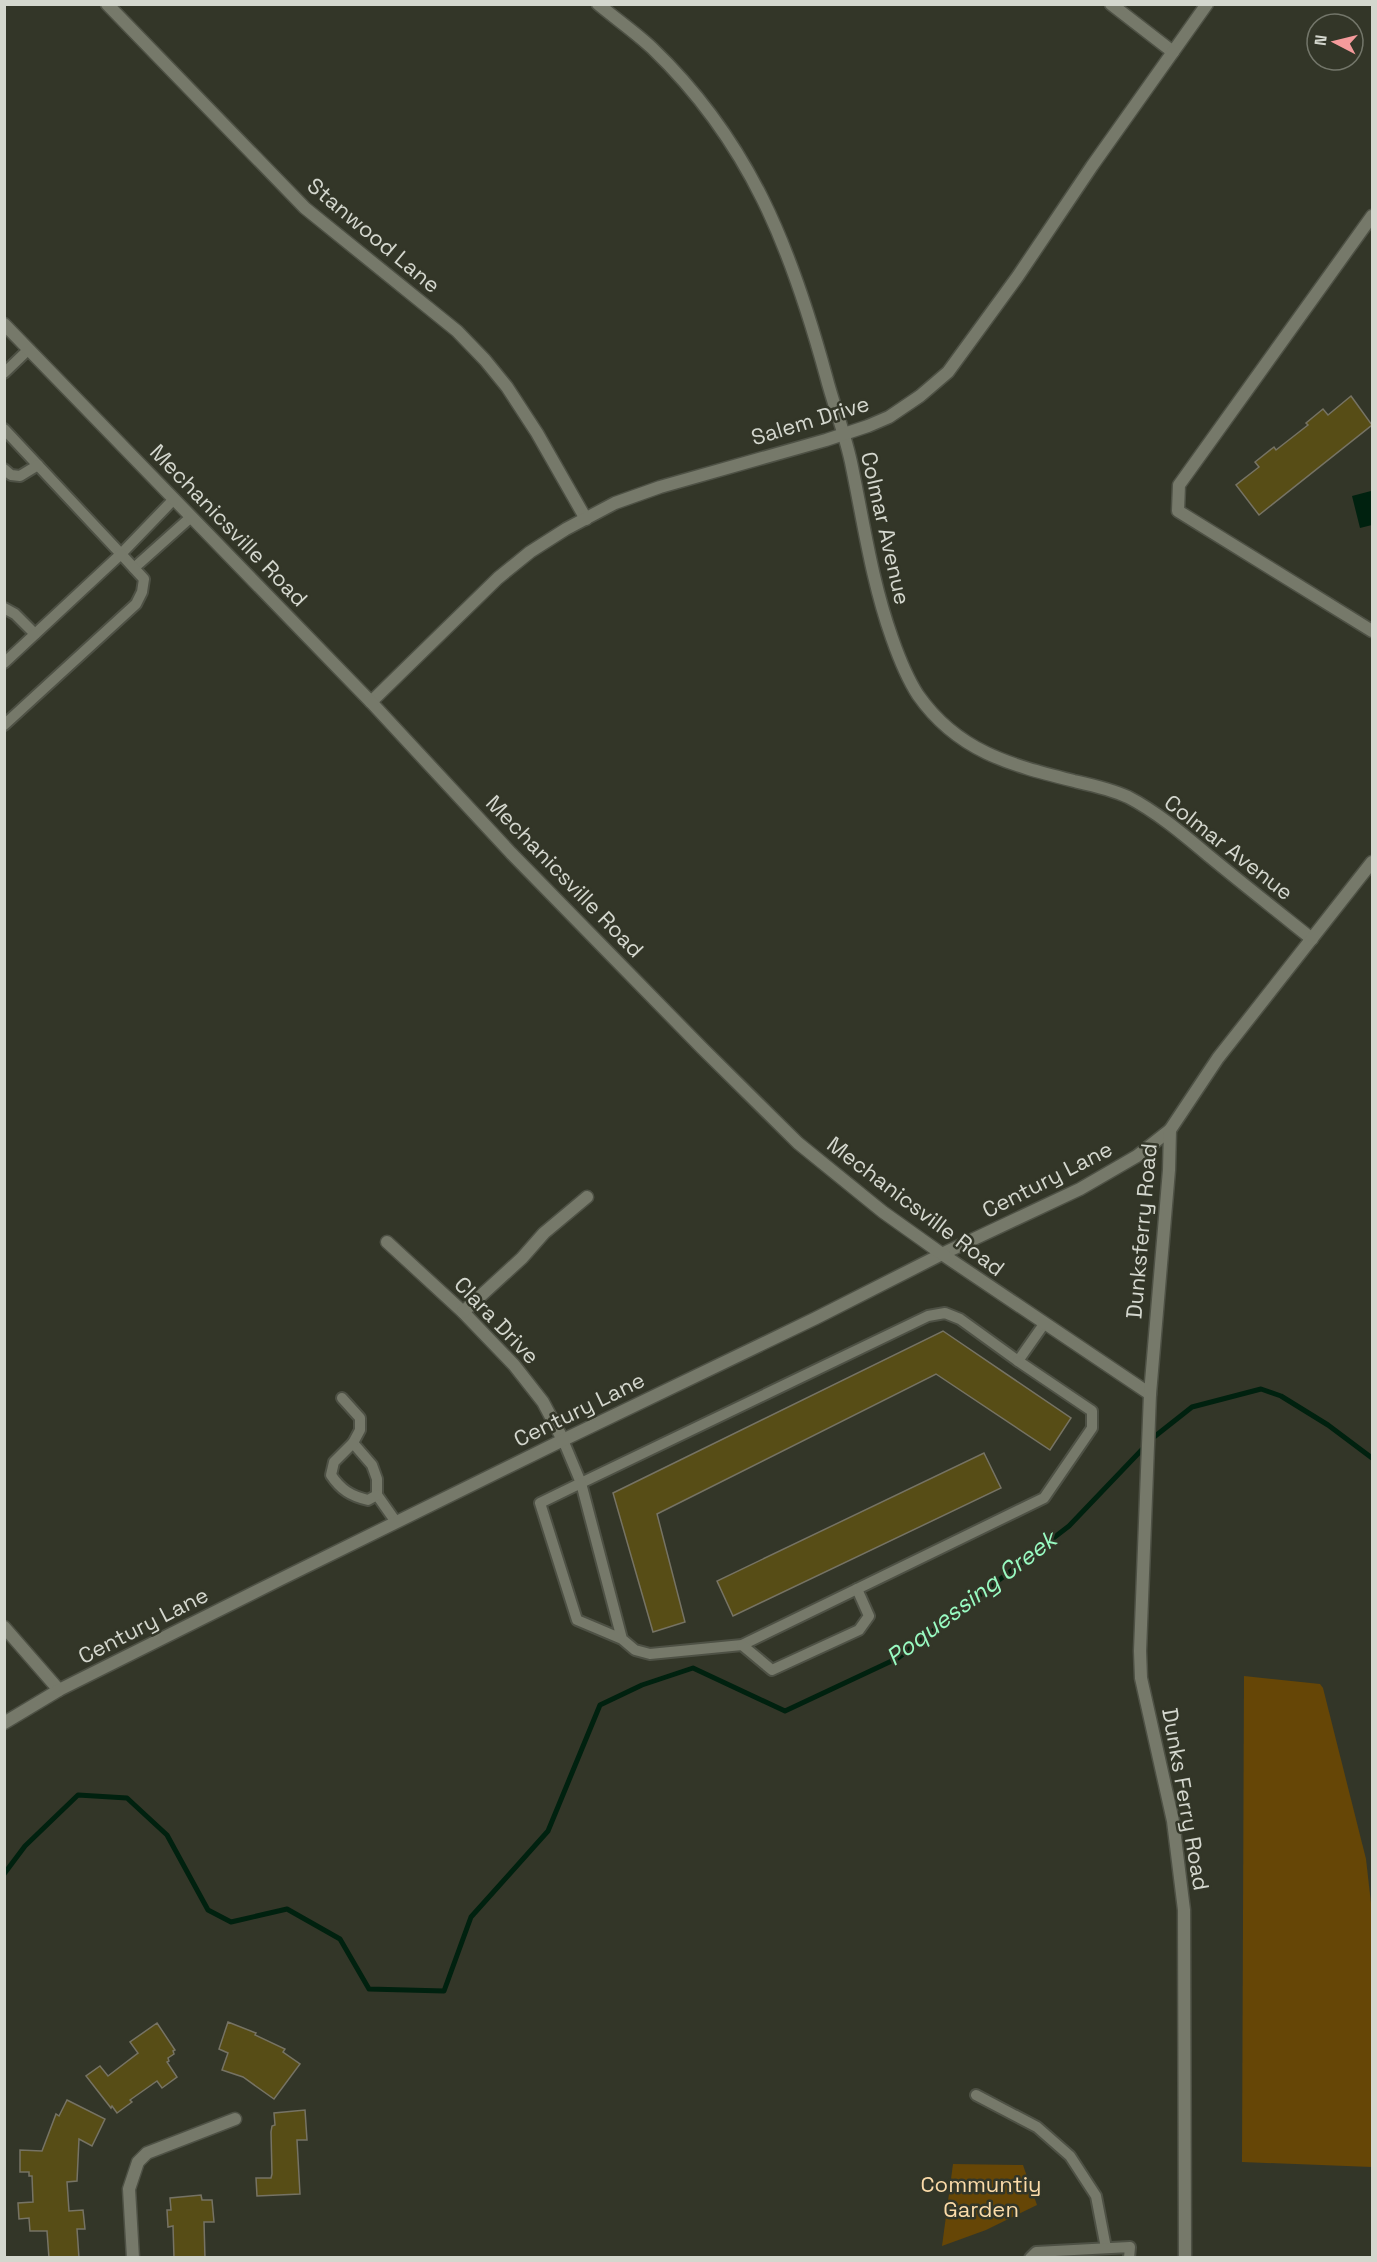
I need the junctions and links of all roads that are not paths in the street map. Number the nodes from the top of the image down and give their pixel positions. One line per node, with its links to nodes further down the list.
1 (107, 4): 16 (street, Stanwood Lane)
2 (598, 4): 11 (street, Colmar Avenue)
3 (1111, 4): 5 (street)
4 (1207, 4): 5 (street, Salem Drive)
5 (1173, 52): 11 (street, Salem Drive)
6 (1372, 216): 20 (street)
7 (4, 324): 8 (street, Mechanicsville Road)
8 (29, 349): 9 (lane); 14 (street, Mechanicsville Road)
9 (4, 373)
10 (4, 429): 12 (lane)
11 (844, 435): 16 (street, Salem Drive); 26 (street, Colmar Avenue)
12 (38, 465): 13 (lane); 17 (lane)
13 (4, 469)
14 (174, 499): 15 (street, Mechanicsville Road); 17 (lane)
15 (191, 517): 18 (lane); 23 (street, Mechanicsville Road)
16 (586, 519): 23 (street, Salem Drive)
17 (121, 554): 18 (lane); 21 (lane)
18 (134, 568): 24 (lane)
19 (4, 608): 21 (lane)
20 (1372, 632)
21 (35, 634): 22 (lane)
22 (4, 663)
23 (371, 702): 30 (street, Mechanicsville Road)
24 (4, 725)
25 (1372, 862): 26 (street, Dunksferry Road)
26 (1312, 939): 27 (street, Dunksferry Road)
27 (1170, 1130): 30 (street, Century Lane); 34 (street, Dunksferry Road)
28 (587, 1197): 31 (street)
29 (387, 1242): 31 (street, Clara Drive)
30 (942, 1254): 32 (street, Mechanicsville Road); 36 (street, Century Lane)
31 (463, 1312): 36 (street, Clara Drive)
32 (1044, 1324): 33 (lane); 34 (street, Mechanicsville Road)
33 (1018, 1361): 38 (lane); 42 (lane)
34 (1150, 1394): 39 (street, Dunksferry Road)
35 (342, 1398): 37 (lane)
36 (563, 1440): 38 (lane); 41 (street, Century Lane)
37 (352, 1443): 40 (lane); 40 (lane)
38 (581, 1483): 44 (lane); 44 (lane)
39 (1146, 1492): 54 (street, Dunks Ferry Road)
40 (377, 1495): 41 (lane)
41 (396, 1522): 46 (street, Century Lane)
42 (857, 1589): 45 (lane); 45 (lane)
43 (4, 1627): 46 (street)
44 (622, 1638): 45 (lane)
45 (742, 1645)
46 (59, 1690): 47 (street, Century Lane)
47 (4, 1724)
48 (976, 2095): 50 (lane)
49 (235, 2119): 51 (street)
50 (1106, 2248): 52 (lane); 53 (lane)
51 (133, 2258)
52 (1030, 2258)
53 (1129, 2258)
54 (1185, 2258)

